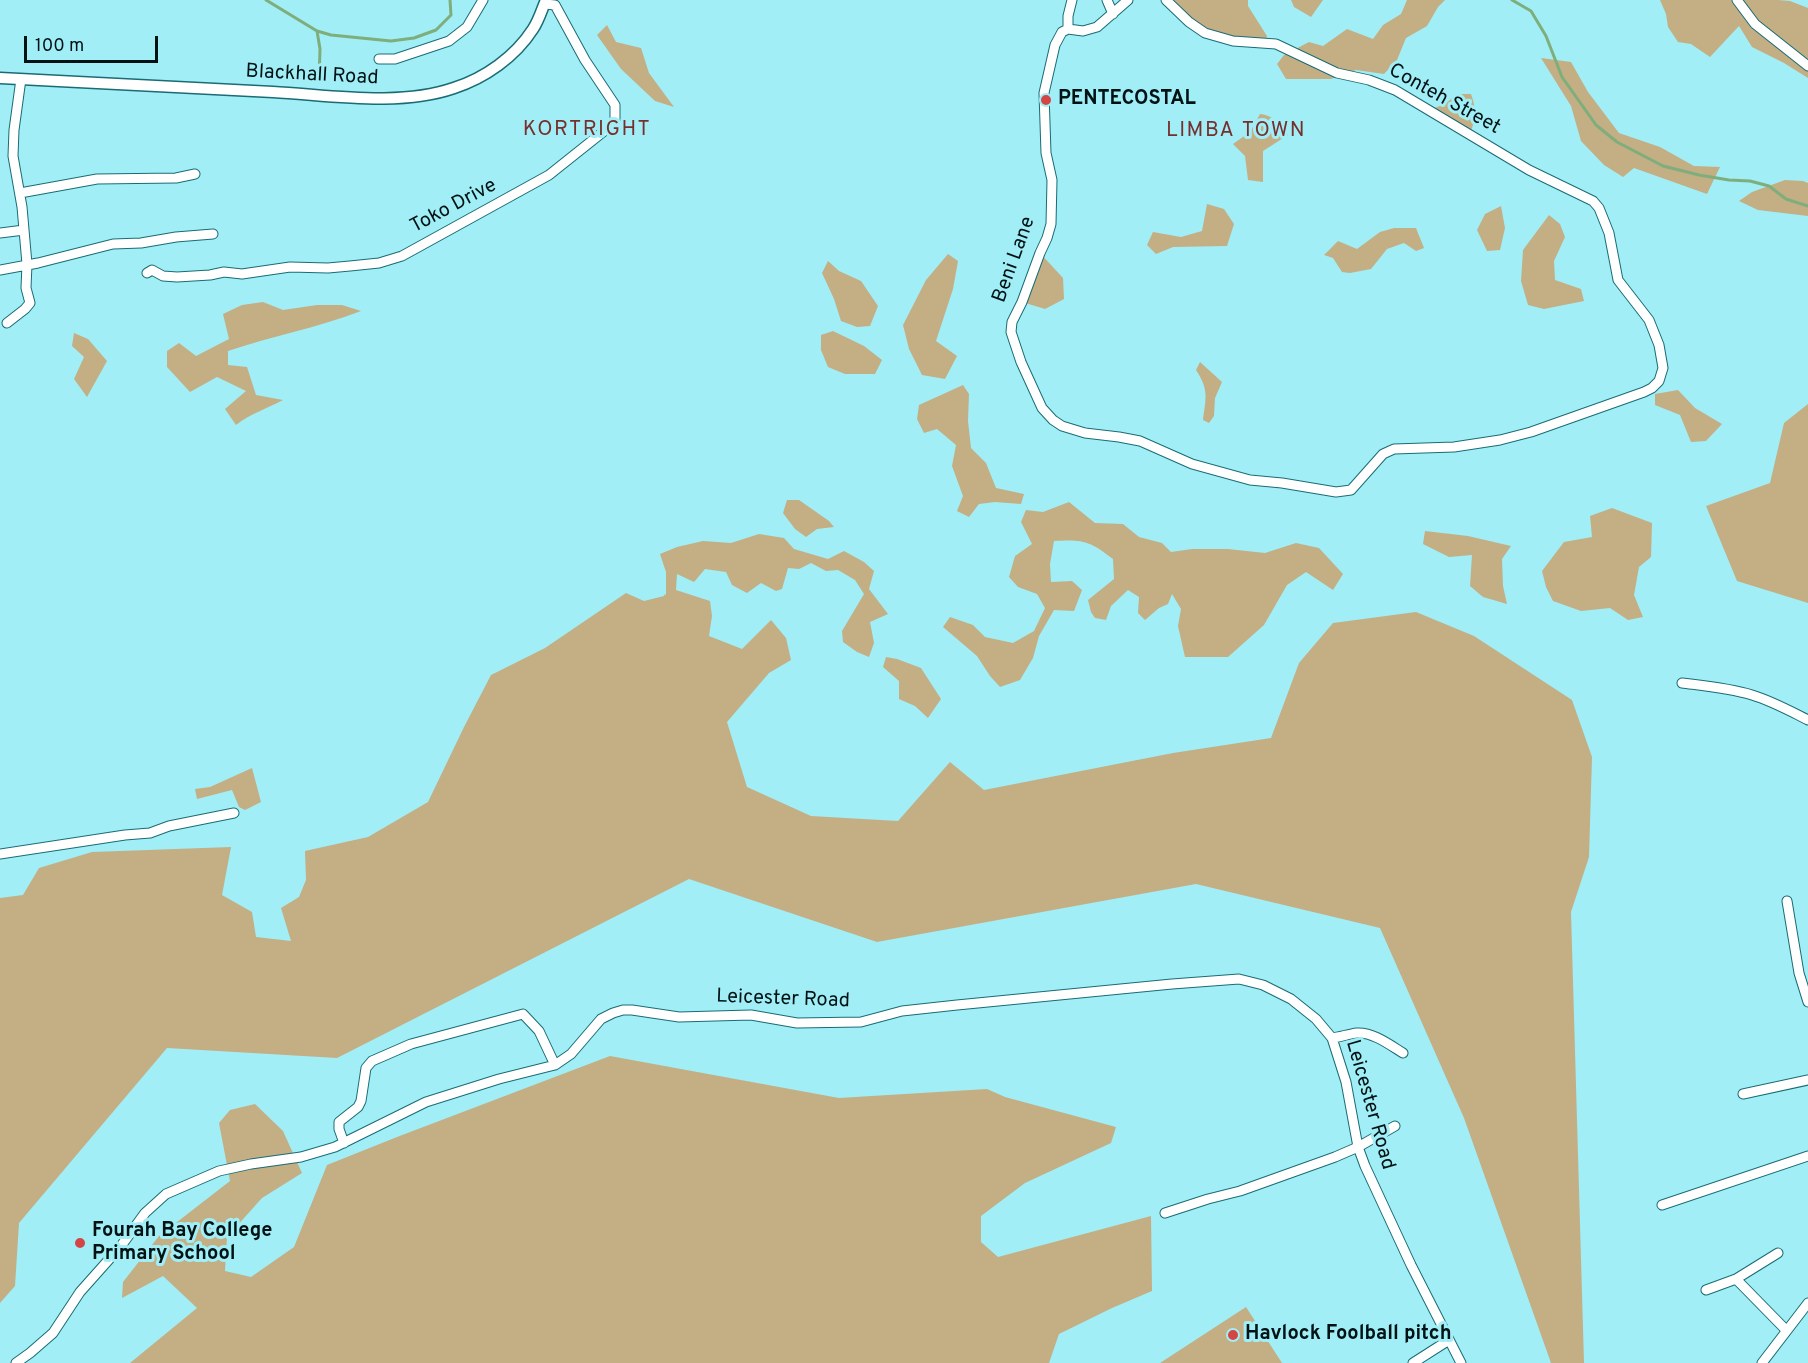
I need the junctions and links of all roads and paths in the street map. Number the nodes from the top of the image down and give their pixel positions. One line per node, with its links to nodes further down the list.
1 (483, 0): 10 (street)
2 (1072, 0): 9 (street)
3 (1107, 0): 8 (street)
4 (1128, 0): 8 (street)
5 (1166, 0): 23 (street, Conteh Street)
6 (1737, 0): 11 (street)
7 (545, 2): 13 (main road, Blackhall Road); 21 (street, Toko Drive)
8 (1113, 14): 9 (street)
9 (1068, 29): 23 (street, Beni Lane)
10 (379, 59)
11 (1808, 66)
12 (0, 78): 13 (main road, Blackhall Road)
13 (21, 79): 15 (street)
14 (195, 174): 15 (street)
15 (20, 193): 16 (street)
16 (24, 230): 17 (street); 19 (street)
17 (0, 233)
18 (213, 234): 19 (street)
19 (27, 264): 20 (street); 22 (street)
20 (0, 270)
21 (147, 273)
22 (7, 323)
23 (1336, 492)
24 (1682, 683): 25 (street)
25 (1808, 720)
26 (234, 813): 27 (street)
27 (0, 854)
28 (1787, 901): 29 (street)
29 (1808, 1002)
30 (1332, 1038): 31 (street); 32 (street, Leicester Road); 37 (street, Leicester Road)
31 (1403, 1053)
32 (555, 1065): 36 (street, Leicester Road); 36 (street)
33 (1808, 1080): 34 (street)
34 (1743, 1094)
35 (1395, 1126): 37 (street)
36 (345, 1143): 47 (street, Leicester Road)
37 (1358, 1147): 40 (street); 46 (street, Leicester Road)
38 (1808, 1156): 39 (street)
39 (1662, 1205)
40 (1165, 1213)
41 (1778, 1253): 42 (street)
42 (1736, 1279): 43 (street); 45 (street)
43 (1706, 1290)
44 (1808, 1303): 45 (street)
45 (1786, 1330): 50 (street)
46 (1449, 1340): 48 (street); 49 (street, Leicester Road)
47 (16, 1363)
48 (1413, 1363)
49 (1461, 1363)
50 (1762, 1363)

